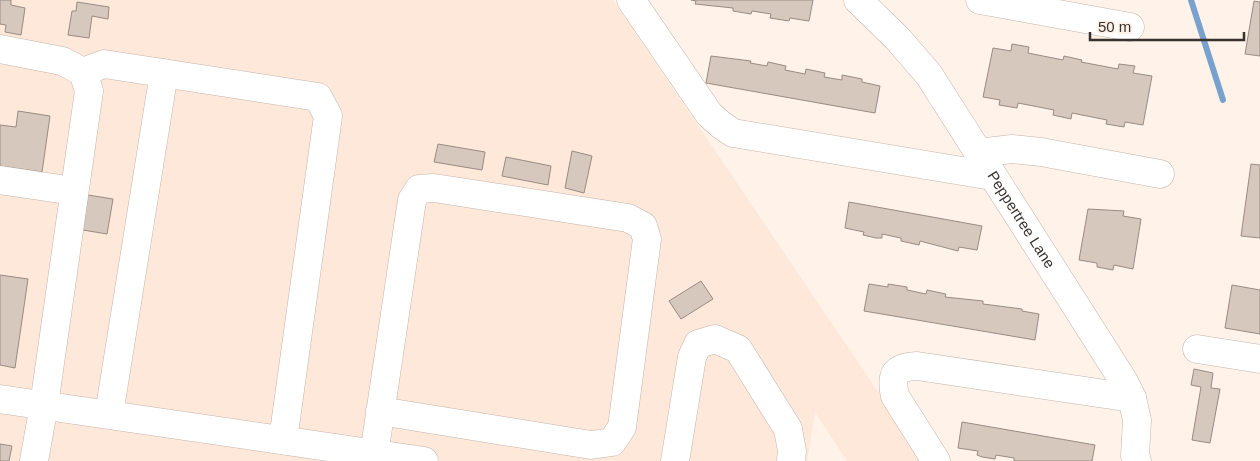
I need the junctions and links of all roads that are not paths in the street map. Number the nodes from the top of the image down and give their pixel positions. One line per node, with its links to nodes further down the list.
1 (630, 0): 10 (street)
2 (980, 0): 4 (street)
3 (871, 4): 8 (street, Peppertree Lane)
4 (1130, 27)
5 (0, 49): 6 (street)
6 (82, 72): 7 (street); 12 (street)
7 (164, 73): 19 (street); 20 (street)
8 (978, 152): 9 (street); 10 (street, Peppertree Lane)
9 (1160, 174)
10 (992, 176): 15 (street, Peppertree Lane)
11 (0, 180): 12 (street)
12 (74, 191): 17 (street)
13 (1197, 349): 14 (street)
14 (1260, 358)
15 (1132, 398): 26 (street); 27 (street, Peppertree Lane)
16 (0, 399): 17 (street)
17 (44, 405): 19 (street); 22 (street)
18 (380, 411): 18 (street); 21 (street)
19 (109, 414): 20 (street)
20 (283, 440): 21 (street)
21 (373, 457): 23 (street)
22 (34, 461)
23 (424, 461)
24 (676, 461): 25 (street)
25 (791, 461)
26 (936, 461)
27 (1137, 461)

